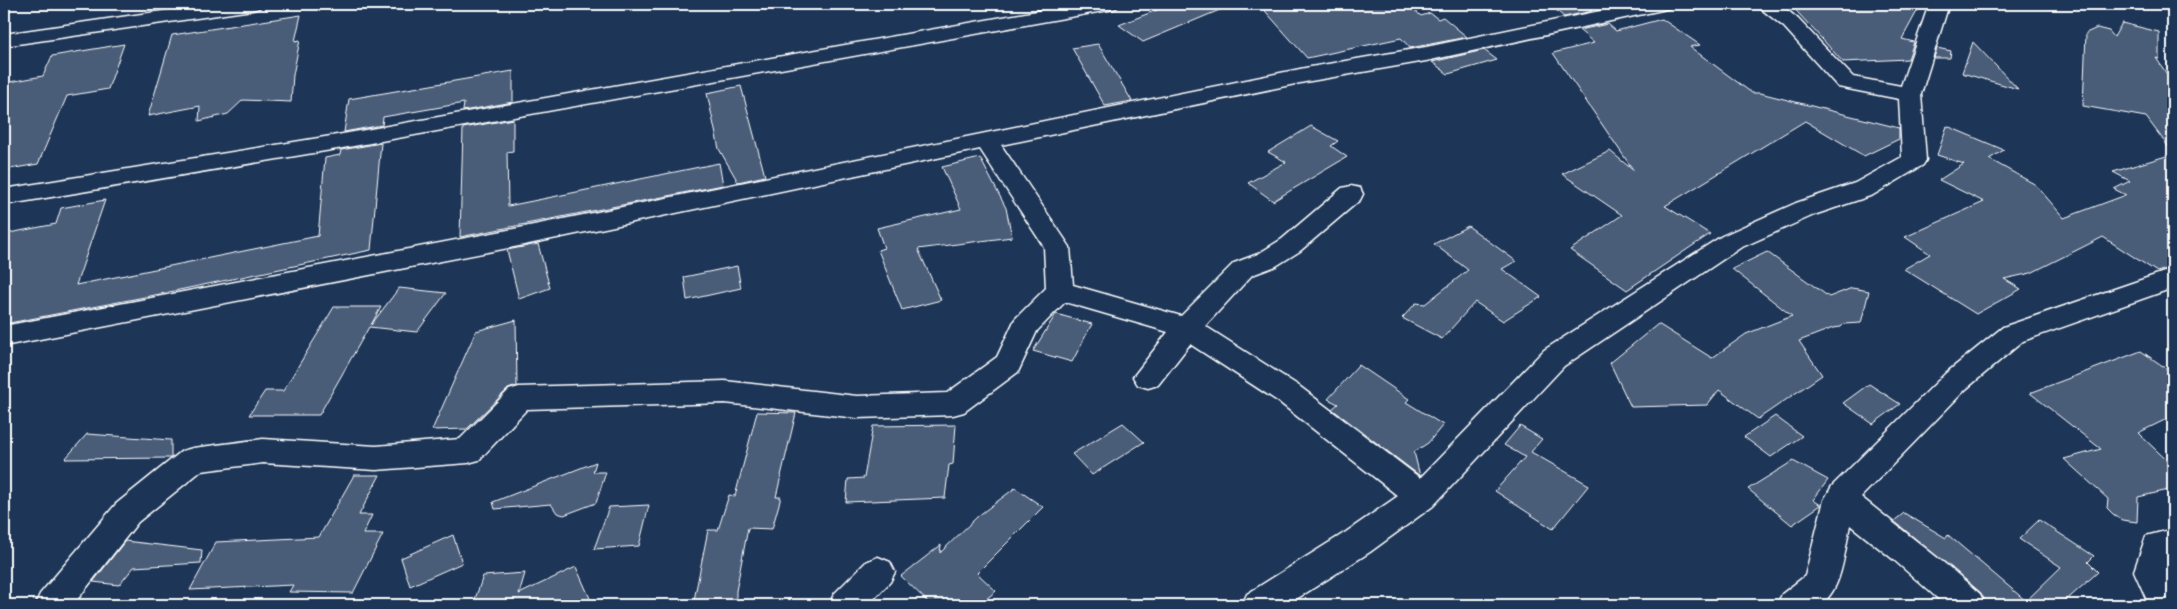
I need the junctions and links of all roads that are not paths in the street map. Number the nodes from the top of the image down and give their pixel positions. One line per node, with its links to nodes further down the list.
1 (252, 4): 6 (street)
2 (1109, 4): 10 (street)
3 (1662, 4): 8 (street)
4 (1767, 4): 7 (street)
5 (1939, 4): 7 (street)
6 (4, 40)
7 (1910, 94): 16 (street)
8 (986, 140): 12 (street); 14 (street)
9 (1351, 194): 13 (street)
10 (4, 197)
11 (2173, 278): 17 (street)
12 (1060, 291): 13 (street); 20 (street)
13 (1187, 328): 15 (street); 16 (street)
14 (4, 336)
15 (1148, 377)
16 (1422, 497): 22 (street)
17 (1840, 500): 23 (street); 24 (street)
18 (2173, 543): 25 (street)
19 (878, 572): 21 (street)
20 (52, 605)
21 (846, 605)
22 (1260, 605)
23 (1794, 605)
24 (1968, 605)
25 (2164, 605)

